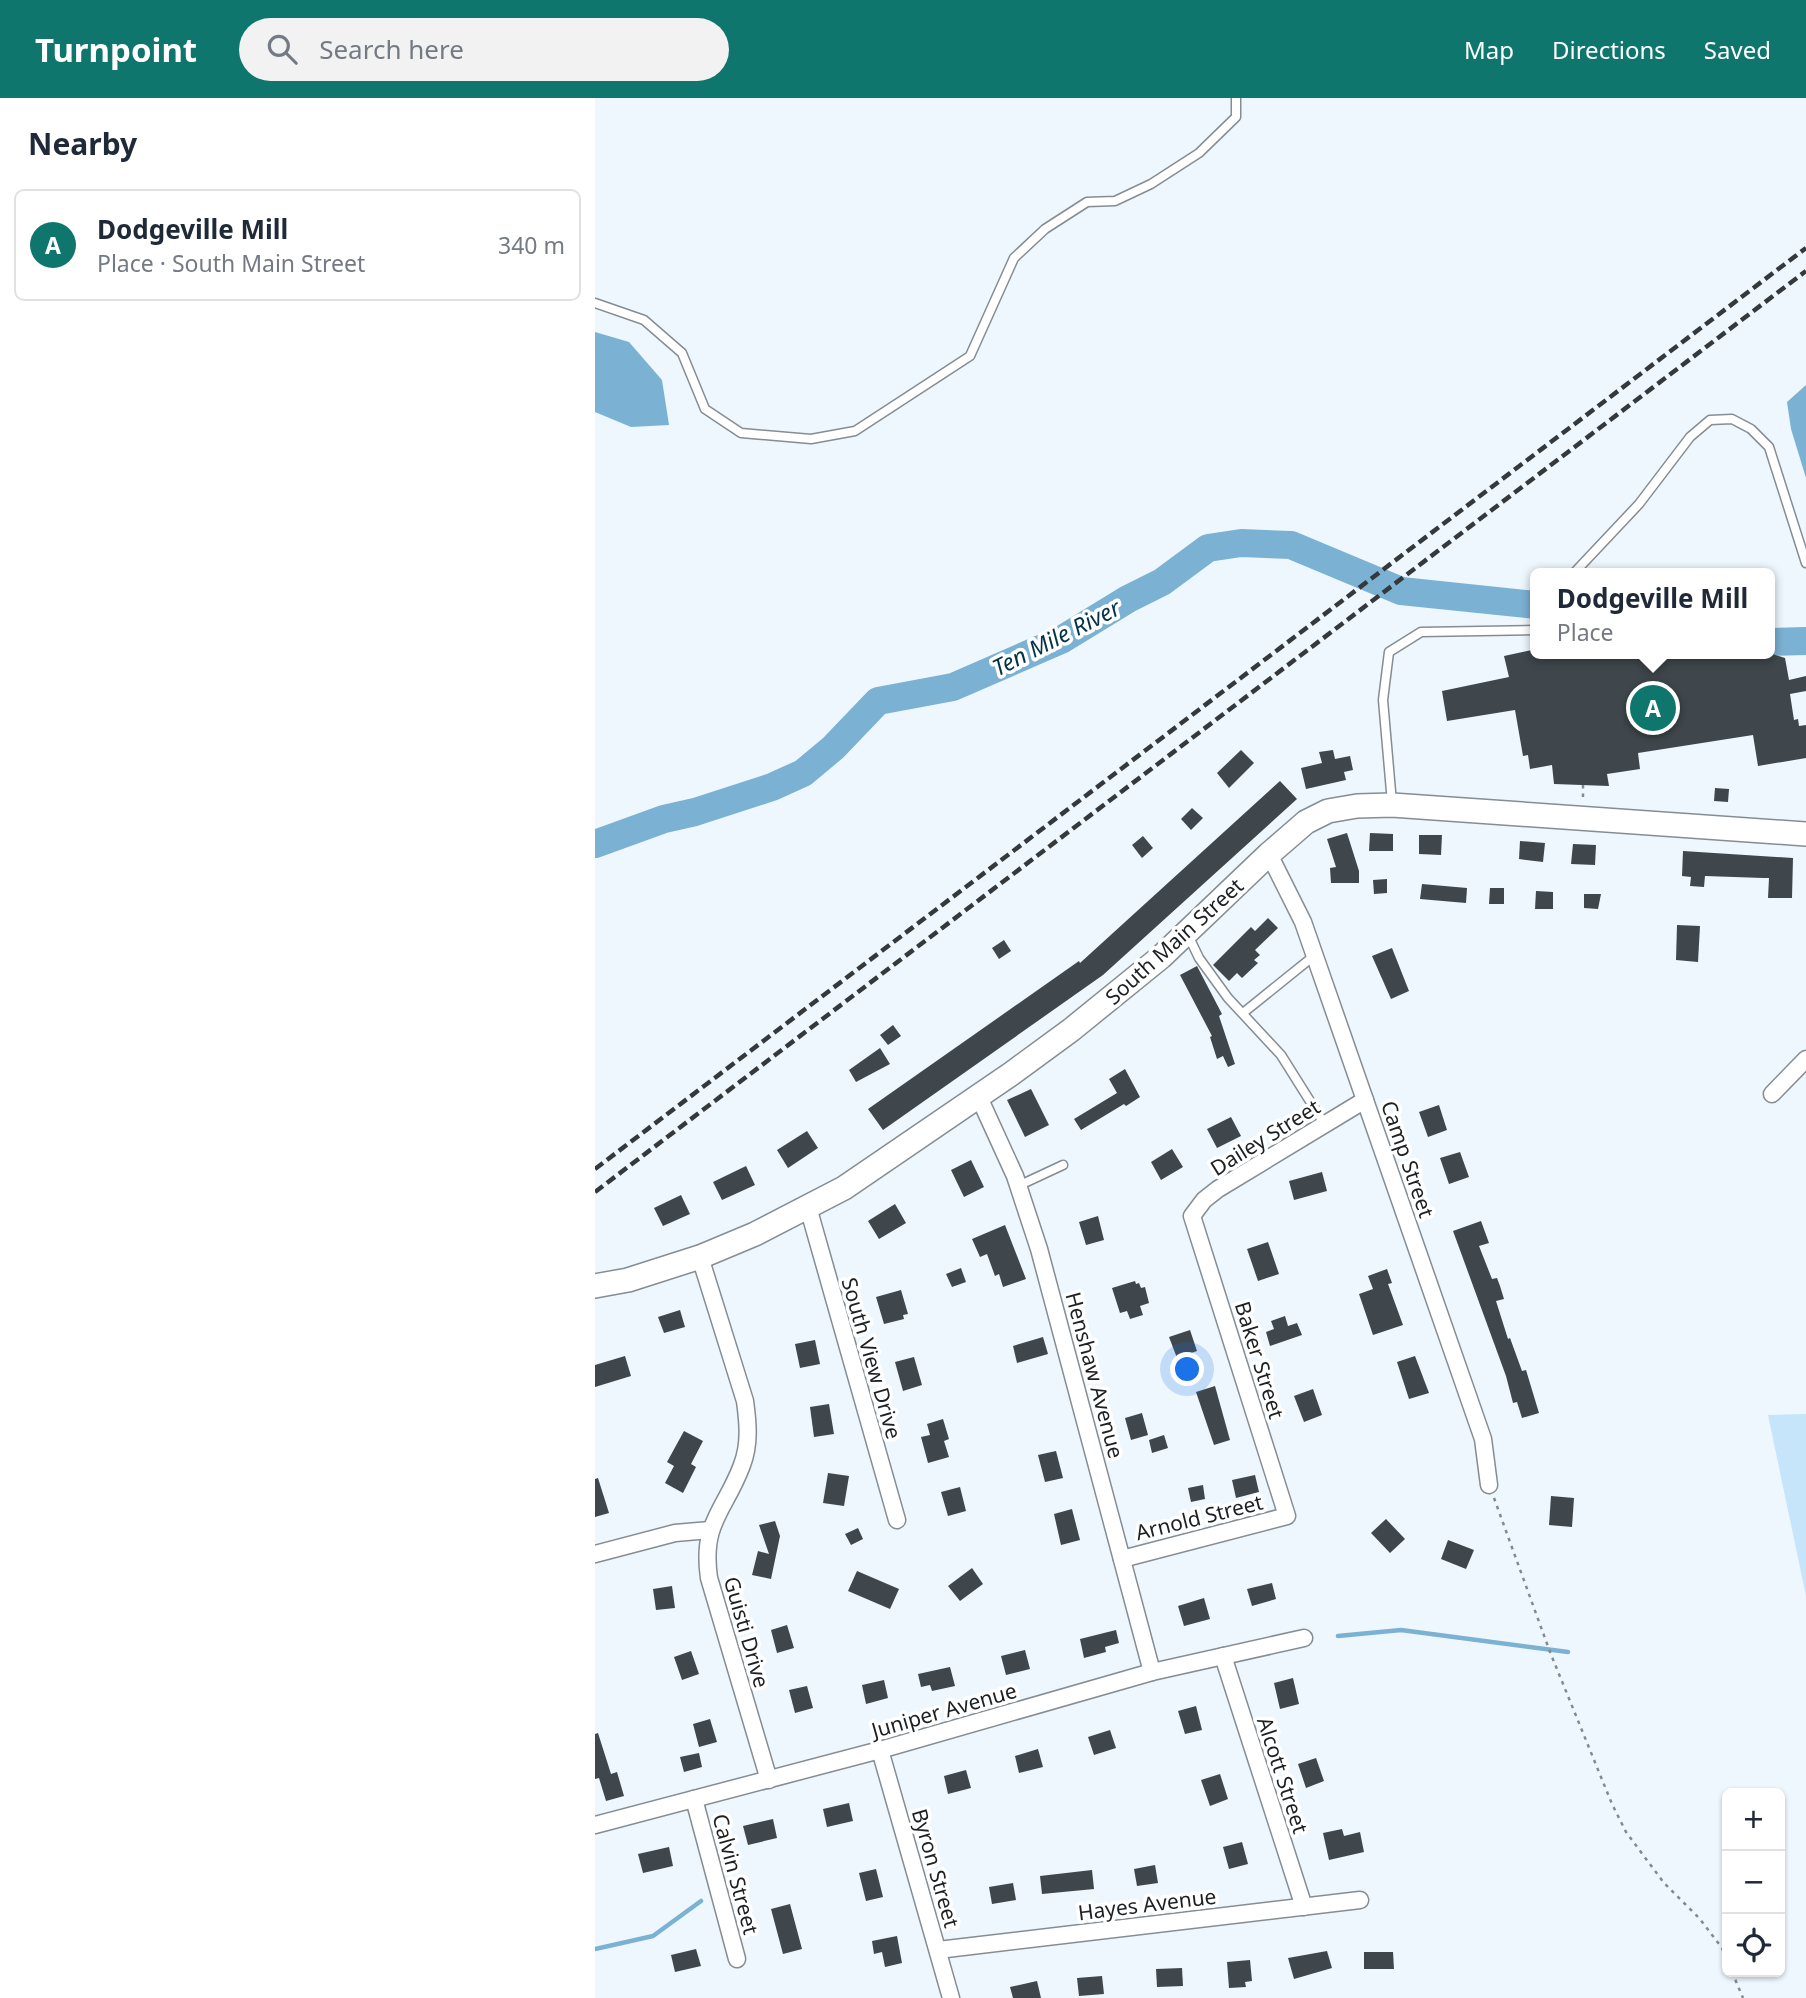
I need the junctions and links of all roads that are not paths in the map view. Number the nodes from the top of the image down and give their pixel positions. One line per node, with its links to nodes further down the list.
1 (1236, 98): 2 (lane)
2 (595, 303)
3 (1806, 563): 4 (lane)
4 (1579, 568)
5 (1530, 630): 6 (lane)
6 (1392, 805): 7 (main road, South Main Street); 8 (main road, South Main Street)
7 (1806, 834)
8 (1269, 854): 9 (main road, South Main Street); 10 (street, Camp Street)
9 (1187, 932): 11 (lane); 14 (main road, South Main Street)
10 (1315, 955): 11 (lane); 15 (street, Camp Street)
11 (1243, 1013): 16 (lane)
12 (1806, 1059): 13 (street)
13 (1772, 1094)
14 (978, 1095): 18 (street, Henshaw Avenue); 19 (main road, South Main Street)
15 (1365, 1100): 16 (street, Dailey Street); 23 (street, Camp Street)
16 (1325, 1125): 20 (street, Dailey Street)
17 (1063, 1165): 18 (lane)
18 (1018, 1185): 28 (street, Henshaw Avenue)
19 (808, 1207): 21 (main road, South Main Street); 25 (street, South View Drive)
20 (1192, 1216): 24 (street, Baker Street)
21 (700, 1257): 22 (main road, South Main Street); 26 (street, Guisti Drive)
22 (595, 1286)
23 (1489, 1485)
24 (1287, 1516): 28 (street, Arnold Street)
25 (897, 1520)
26 (710, 1530): 27 (street); 33 (street, Guisti Drive)
27 (595, 1554)
28 (1122, 1559): 31 (street, Henshaw Avenue)
29 (1304, 1638): 30 (street, Juniper Avenue)
30 (1223, 1656): 31 (street, Juniper Avenue); 37 (street, Alcott Street)
31 (1152, 1672): 32 (street, Juniper Avenue)
32 (880, 1750): 33 (street, Juniper Avenue); 38 (street, Byron Street)
33 (769, 1780): 34 (street, Juniper Avenue)
34 (694, 1799): 35 (street, Juniper Avenue); 39 (street, Calvin Street)
35 (595, 1825)
36 (1360, 1900): 37 (street, Hayes Avenue)
37 (1304, 1907): 38 (street, Hayes Avenue)
38 (938, 1950): 40 (street, Byron Street)
39 (737, 1959)
40 (951, 1998)

